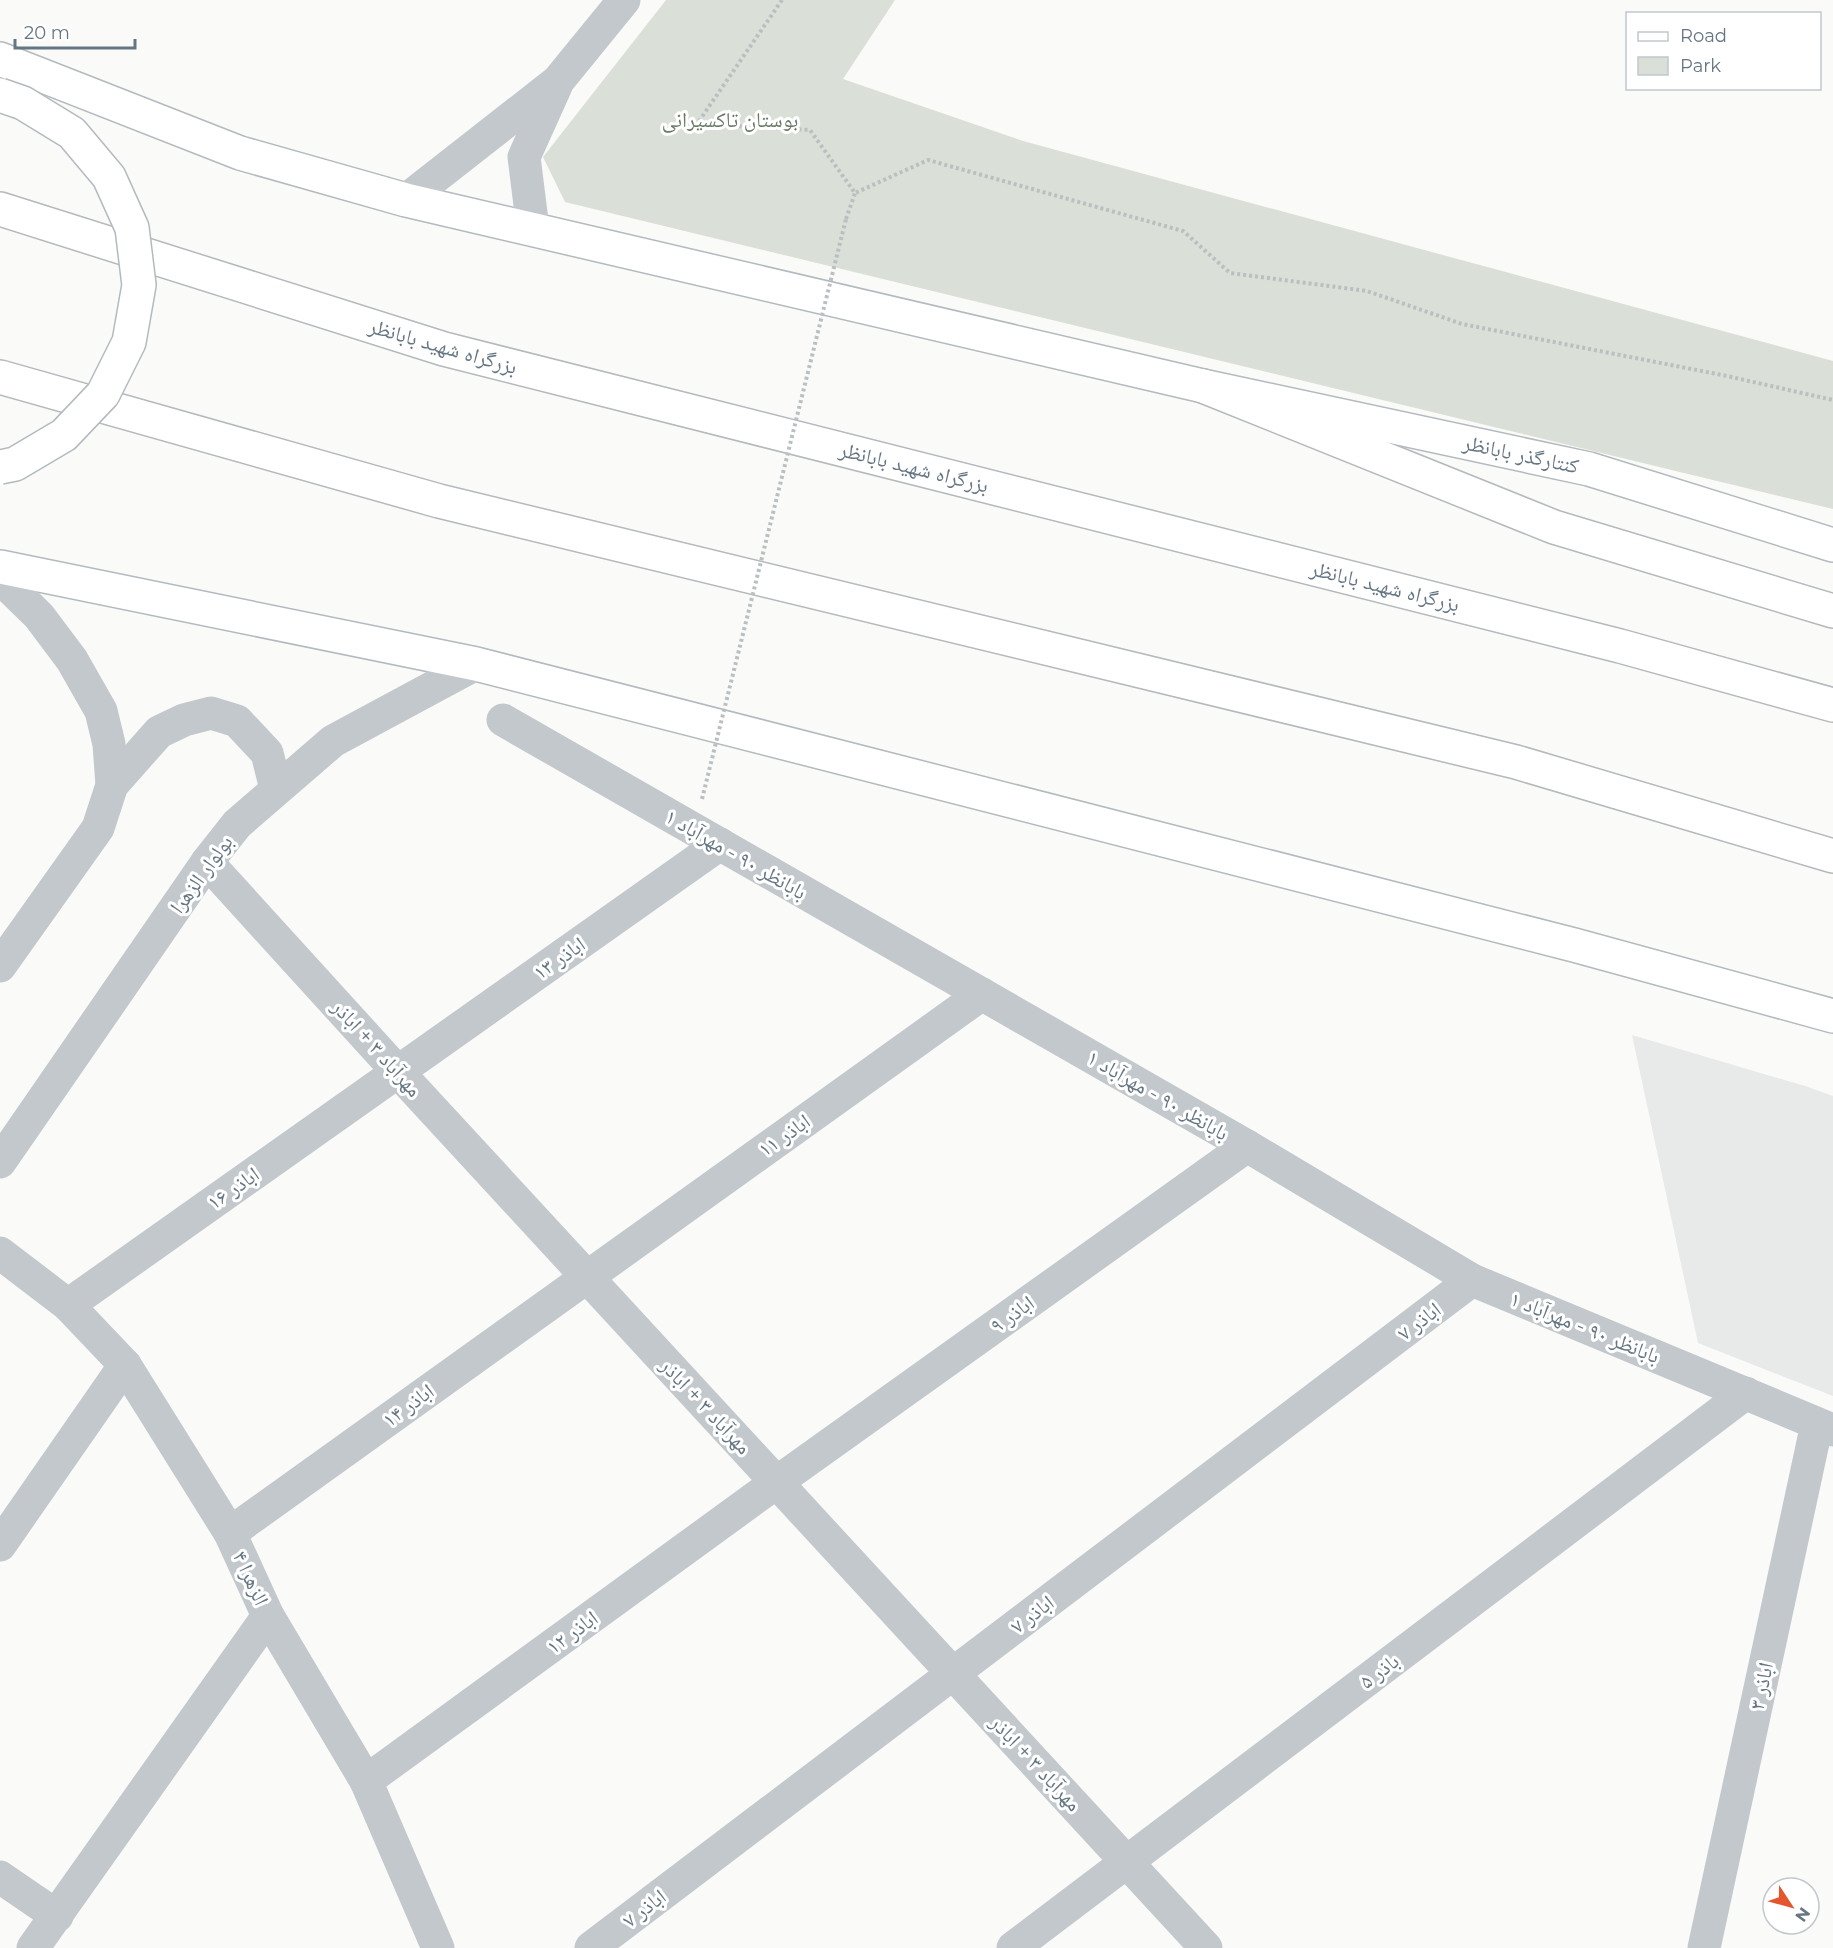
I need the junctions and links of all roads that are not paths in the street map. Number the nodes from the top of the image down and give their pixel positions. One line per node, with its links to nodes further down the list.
1 (624, 0): 3 (street)
2 (0, 59): 5 (main road)
3 (558, 81): 5 (street); 7 (street)
4 (0, 94): 10 (main road, bridge)
5 (406, 200): 7 (main road)
6 (0, 209): 16 (main road, بزرگراه شهید بابانظر)
7 (533, 229): 9 (main road)
8 (0, 377): 21 (main road)
9 (1203, 386): 11 (main road, کنتارگذر بابانظر); 14 (main road)
10 (0, 467)
11 (1833, 545)
12 (0, 567): 15 (main road)
13 (0, 578): 18 (street)
14 (1833, 611)
15 (476, 664): 19 (street, بولوار الزهرا); 25 (main road)
16 (1833, 705)
17 (503, 720): 20 (street, بابانظر ۹۰ - مهرآباد ۱)
18 (112, 785): 19 (street); 23 (street)
19 (276, 789): 22 (street, بولوار الزهرا)
20 (720, 844): 24 (street, بابانظر ۹۰ - مهرآباد ۱); 26 (street, اباذر ۱۳)
21 (1833, 856)
22 (207, 862): 26 (street, مهرآباد ۳ + اباذر); 28 (street, بولوار الزهرا)
23 (0, 966)
24 (982, 994): 27 (street, بابانظر ۹۰ - مهرآباد ۱); 30 (street, اباذر ۱۱)
25 (1833, 1016)
26 (398, 1072): 30 (street, مهرآباد ۳ + اباذر); 32 (street, اباذر ۱۶)
27 (1247, 1146): 31 (street, بابانظر ۹۰ - مهرآباد ۱); 36 (street, اباذر ۹)
28 (0, 1162)
29 (0, 1253): 32 (street, الزهرا ۴)
30 (586, 1276): 36 (street, مهرآباد ۳ + اباذر); 37 (street, اباذر ۱۴)
31 (1472, 1280): 34 (street, بابانظر ۹۰ - مهرآباد ۱); 40 (street, اباذر ۷)
32 (68, 1305): 33 (street, الزهرا ۴)
33 (125, 1365): 37 (street, الزهرا ۴); 38 (street)
34 (1746, 1393): 35 (street, بابانظر ۹۰ - مهرآباد ۱); 42 (street, باذر ۵)
35 (1825, 1427): 50 (street, اباذر ۳)
36 (777, 1482): 40 (street, مهرآباد ۳ + اباذر); 41 (street, اباذر ۱۲)
37 (230, 1533): 39 (street, الزهرا ۴)
38 (0, 1545)
39 (268, 1616): 41 (street, الزهرا ۴); 44 (street)
40 (953, 1673): 42 (street, مهرآباد ۳ + اباذر); 47 (street, اباذر ۷)
41 (366, 1781): 46 (street, الزهرا ۴)
42 (1127, 1862): 48 (street, باذر ۵); 49 (street, مهرآباد ۳ + اباذر)
43 (0, 1877): 44 (street)
44 (57, 1916): 45 (street)
45 (33, 1948)
46 (438, 1948)
47 (591, 1948)
48 (1012, 1948)
49 (1206, 1948)
50 (1704, 1948)

